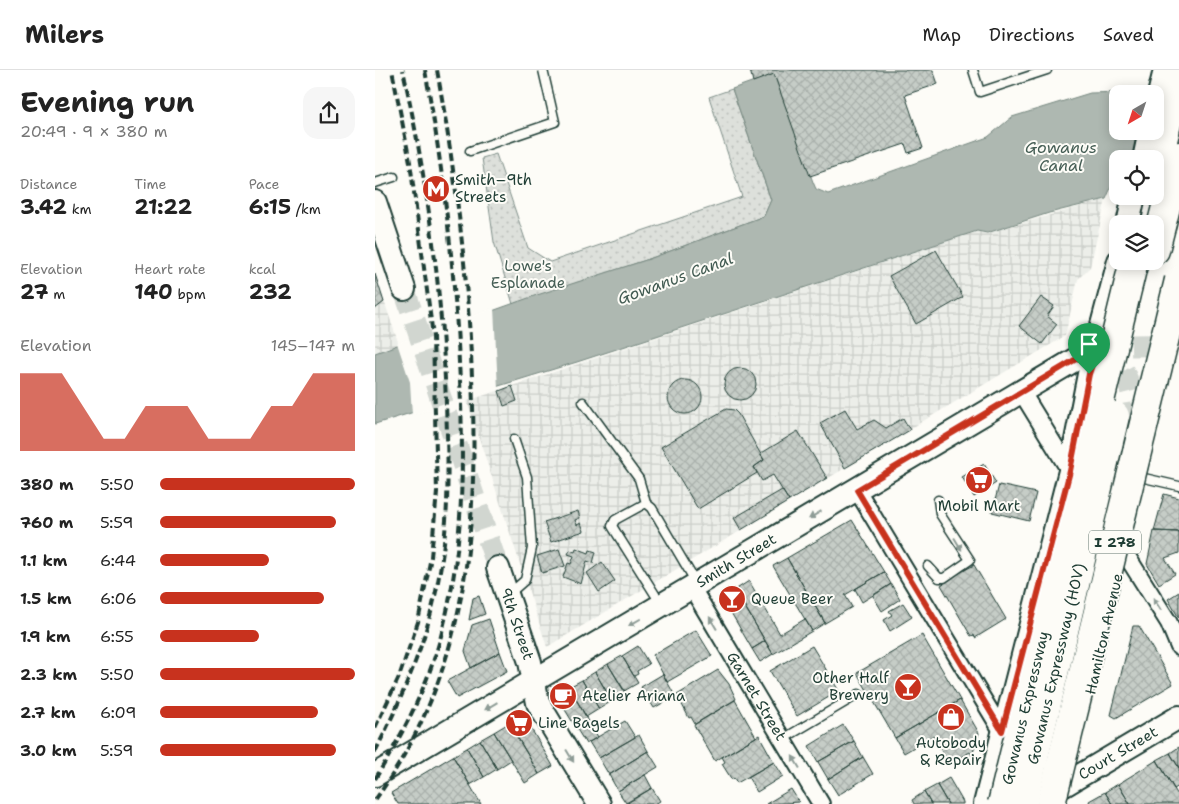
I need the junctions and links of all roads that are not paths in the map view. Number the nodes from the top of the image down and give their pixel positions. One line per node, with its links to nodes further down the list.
1 (543, 70): 8 (lane)
2 (973, 70): 3 (lane)
3 (1047, 70)
4 (1165, 70): 6 (main road)
5 (1179, 70): 7 (highway)
6 (1161, 85)
7 (1161, 150)
8 (471, 151)
9 (1179, 156): 13 (highway)
10 (394, 177): 11 (lane)
11 (375, 183)
12 (375, 202): 18 (main road)
13 (1164, 215)
14 (1117, 270): 20 (main road)
15 (1132, 270): 48 (highway, Gowanus Expressway / I 278, bridge)
16 (1150, 270): 49 (highway, Gowanus Expressway (HOV) / I 278, bridge)
17 (1179, 280): 51 (highway, I 278, bridge)
18 (404, 290)
19 (1179, 318): 21 (main road, Hamilton Avenue)
20 (1098, 346): 22 (main road, Smith Street); 25 (main road)
21 (1175, 346): 26 (main road, Hamilton Avenue)
22 (1021, 391): 25 (street); 28 (main road, Smith Street)
23 (583, 402): 30 (lane)
24 (514, 439): 35 (lane)
25 (1070, 471): 41 (main road)
26 (1140, 477): 27 (lane); 31 (main road, Hamilton Avenue)
27 (1179, 486)
28 (857, 490): 34 (main road, Smith Street, one-way to 34); 41 (street)
29 (938, 500): 32 (lane, one-way to 32)
30 (646, 504): 34 (lane); 36 (lane)
31 (1123, 550): 37 (street, one-way to 31); 44 (main road, Hamilton Avenue)
32 (928, 566)
33 (498, 568): 35 (main road, 9th Street)
34 (695, 587): 36 (main road, Smith Street); 42 (street, Garnet Street, one-way to 34)
35 (507, 595): 38 (main road, 9th Street)
36 (662, 606): 38 (main road, Smith Street, one-way to 38)
37 (1179, 647)
38 (533, 681): 43 (main road, Smith Street, one-way to 43); 45 (main road, 9th Street, one-way to 45)
39 (859, 694): 42 (lane)
40 (1179, 717): 44 (main road, Court Street)
41 (1002, 731): 47 (main road)
42 (783, 739): 46 (street, Garnet Street, one-way to 42)
43 (375, 775)
44 (1069, 782): 50 (main road, Court Street); 52 (main road, Hamilton Avenue)
45 (599, 804)
46 (821, 804)
47 (985, 804)
48 (1001, 804)
49 (1023, 804)
50 (1032, 804)
51 (1051, 804)
52 (1064, 804)

